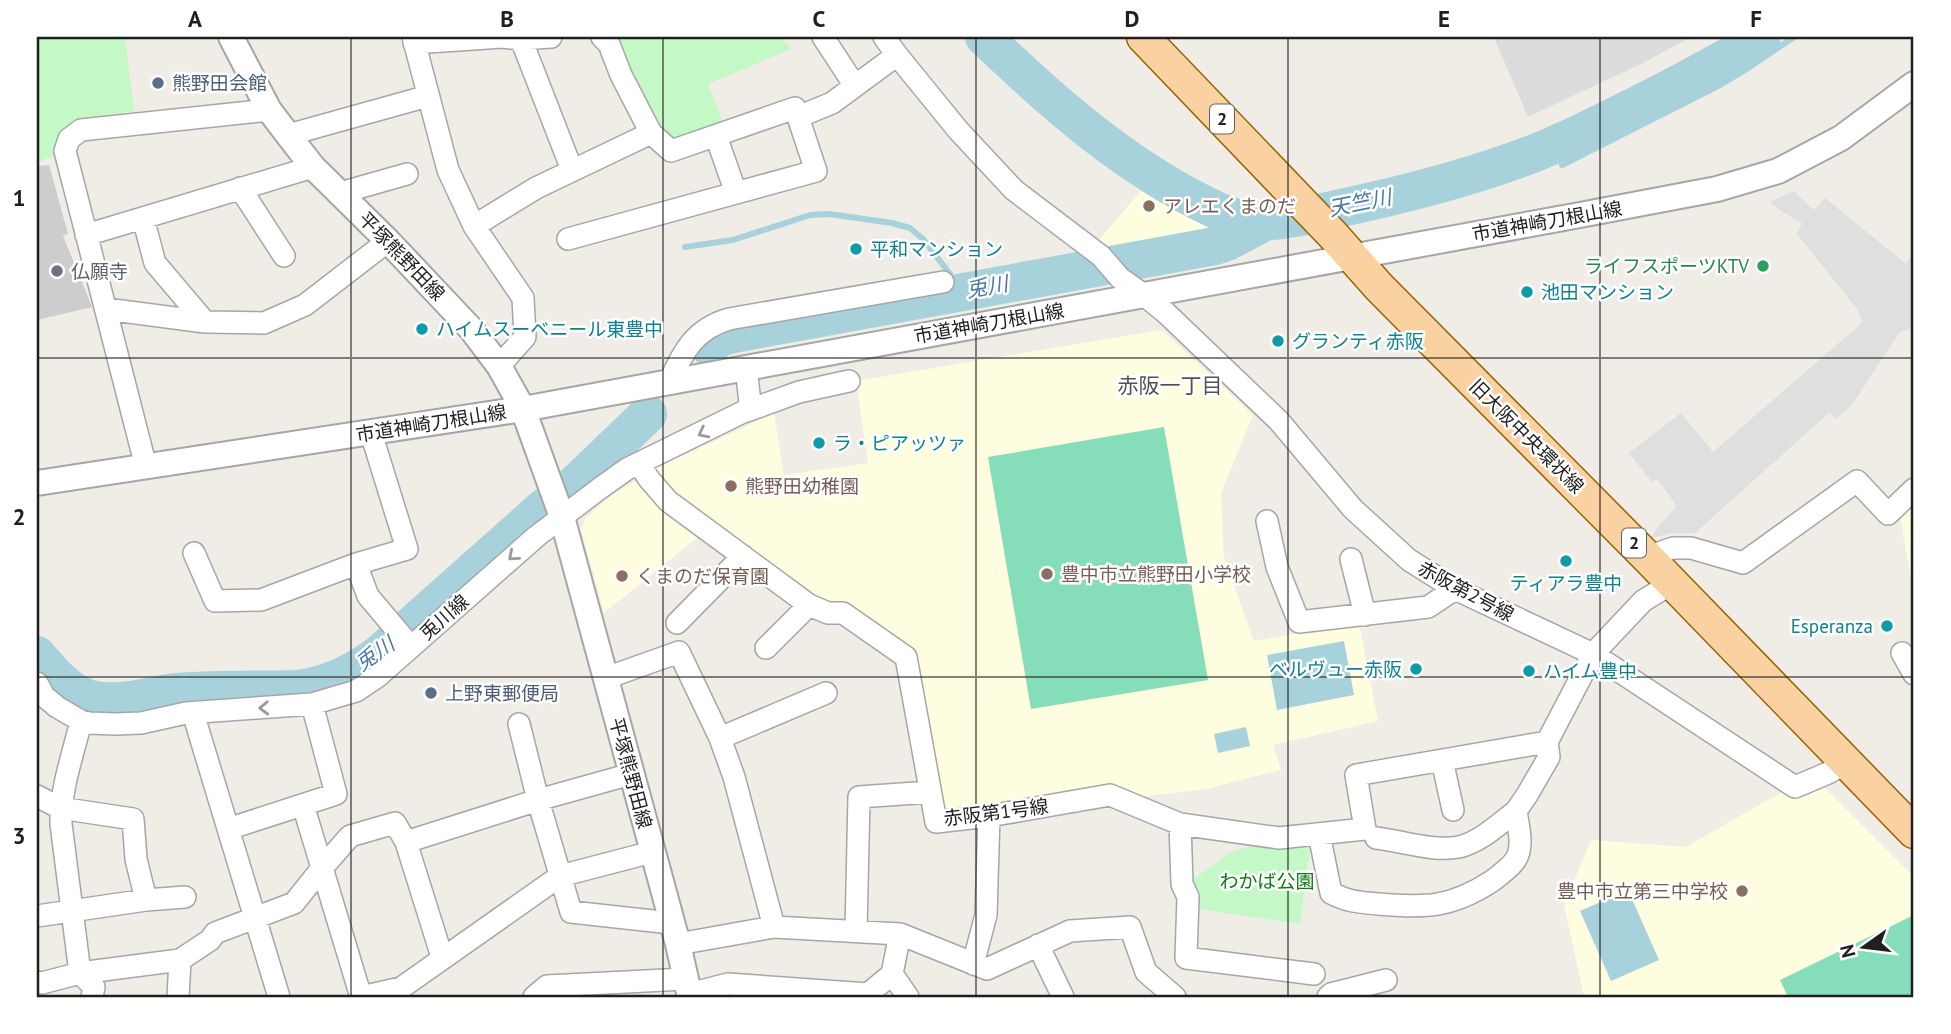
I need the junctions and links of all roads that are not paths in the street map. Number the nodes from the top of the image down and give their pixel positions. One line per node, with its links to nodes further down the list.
1 (231, 37): 13 (street, 平塚熊野田線)
2 (551, 37): 7 (street)
3 (602, 37): 15 (street)
4 (823, 37): 11 (street)
5 (884, 37): 9 (street, 赤阪第2号線)
6 (1143, 37): 29 (main road, 旧大阪中央環状線 / 2)
7 (508, 38): 8 (street); 19 (street)
8 (414, 40): 12 (street)
9 (897, 55): 11 (street); 32 (street, 赤阪第2号線)
10 (1914, 84): 29 (street, 市道神崎刀根山線)
11 (855, 86): 14 (street)
12 (428, 96): 16 (street); 25 (street)
13 (269, 110): 16 (street, 平塚熊野田線); 26 (street)
14 (799, 117): 17 (street); 23 (street)
15 (651, 133): 17 (street); 19 (street)
16 (288, 135): 18 (street, 平塚熊野田線)
17 (716, 136): 23 (street)
18 (313, 167): 21 (street); 22 (street, 平塚熊野田線)
19 (572, 170): 25 (street)
20 (407, 174): 22 (street)
21 (240, 188): 24 (street); 30 (street)
22 (340, 193): 28 (street, 平塚熊野田線)
23 (736, 193): 27 (street)
24 (143, 218): 26 (street); 34 (street)
25 (474, 226): 35 (street)
26 (86, 235): 33 (street)
27 (568, 239)
28 (388, 241): 34 (street); 35 (street, 平塚熊野田線)
29 (1342, 245): 32 (street, 市道神崎刀根山線); 48 (main road, 旧大阪中央環状線 / 2)
30 (284, 256)
31 (943, 282): 37 (street)
32 (1144, 295): 36 (street, 市道神崎刀根山線); 54 (street, 赤阪第2号線)
33 (106, 309): 34 (street); 43 (street)
34 (205, 322)
35 (499, 366): 39 (street, 平塚熊野田線)
36 (746, 368): 37 (street, 市道神崎刀根山線); 40 (street)
37 (670, 381): 39 (street, 市道神崎刀根山線)
38 (849, 382): 40 (street, 兎川線)
39 (523, 409): 41 (street, 市道神崎刀根山線); 46 (street, 平塚熊野田線)
40 (744, 412): 42 (street, 兎川線, one-way to 42)
41 (371, 433): 43 (street, 市道神崎刀根山線); 52 (street)
42 (639, 464): 46 (street, 兎川線); 50 (street, 赤阪第1号線)
43 (146, 467): 44 (street, 市道神崎刀根山線)
44 (37, 484)
45 (1914, 489): 48 (street)
46 (558, 505): 58 (street, 兎川線, one-way to 58); 63 (street, 平塚熊野田線)
47 (1267, 521): 56 (street)
48 (1664, 546): 53 (main road, 旧大阪中央環状線 / 2)
49 (194, 553): 52 (street)
50 (743, 556): 55 (street, 赤阪第1号線); 57 (street)
51 (1352, 559): 56 (street)
52 (356, 564): 58 (street)
53 (1672, 583): 61 (street); 73 (main road, 旧大阪中央環状線 / 2)
54 (1455, 589): 56 (street); 61 (street, 赤阪第2号線)
55 (809, 605): 59 (street); 75 (street, 赤阪第1号線)
56 (1364, 615)
57 (677, 622)
58 (403, 638): 66 (street, 兎川線)
59 (766, 648)
60 (1902, 653): 62 (street)
61 (1593, 654): 71 (street); 73 (street, 赤阪第2号線)
62 (1914, 674)
63 (606, 678): 70 (street); 74 (street, 平塚熊野田線)
64 (37, 683): 68 (street, 兎川線)
65 (827, 693): 70 (street)
66 (312, 704): 67 (street, 兎川線, one-way to 67); 78 (street)
67 (193, 713): 68 (street, 兎川線); 84 (street)
68 (81, 721): 79 (street)
69 (519, 724): 77 (street)
70 (720, 738): 97 (street)
71 (1547, 742): 72 (street, 赤阪第1号線); 81 (street)
72 (1443, 760): 80 (street); 86 (street, 赤阪第1号線)
73 (1846, 763): 85 (main road, 旧大阪中央環状線 / 2)
74 (631, 774): 77 (street); 89 (street, 平塚熊野田線)
75 (930, 792): 82 (street, 赤阪第1号線); 98 (street)
76 (37, 796): 79 (street)
77 (538, 800): 88 (street); 91 (street)
78 (303, 805): 84 (street); 90 (street)
79 (60, 808): 93 (street); 94 (street)
80 (1453, 810)
81 (1516, 811): 86 (street); 87 (street)
82 (989, 816): 83 (street, 赤阪第1号線); 104 (street)
83 (1180, 824): 86 (street, 赤阪第1号線); 107 (street)
84 (228, 829): 96 (street)
85 (1914, 832)
86 (1319, 834)
87 (1376, 838)
88 (406, 842): 90 (street); 102 (street)
89 (652, 852): 91 (street); 99 (street, 平塚熊野田線)
90 (322, 868): 96 (street); 116 (street)
91 (560, 876): 99 (street); 102 (street)
92 (185, 897): 93 (street)
93 (146, 900): 94 (street)
94 (72, 912): 95 (street); 105 (street)
95 (37, 916)
96 (254, 917): 103 (street); 115 (street)
97 (774, 927): 98 (street); 99 (street)
98 (856, 931): 100 (street)
99 (674, 934): 110 (street, 平塚熊野田線)
100 (900, 934): 104 (street); 106 (street)
101 (1038, 945): 104 (street); 119 (street); 120 (street)
102 (442, 957): 116 (street)
103 (180, 960): 105 (street); 114 (street)
104 (973, 964)
105 (80, 973): 109 (street); 113 (street)
106 (892, 974): 110 (street); 118 (street)
107 (1314, 974)
108 (1386, 980): 112 (street)
109 (37, 982)
110 (688, 990): 111 (street)
111 (584, 991): 117 (street)
112 (1331, 996)
113 (93, 997)
114 (178, 997)
115 (279, 997)
116 (361, 997)
117 (534, 997)
118 (908, 997)
119 (1063, 997)
120 (1175, 997)

